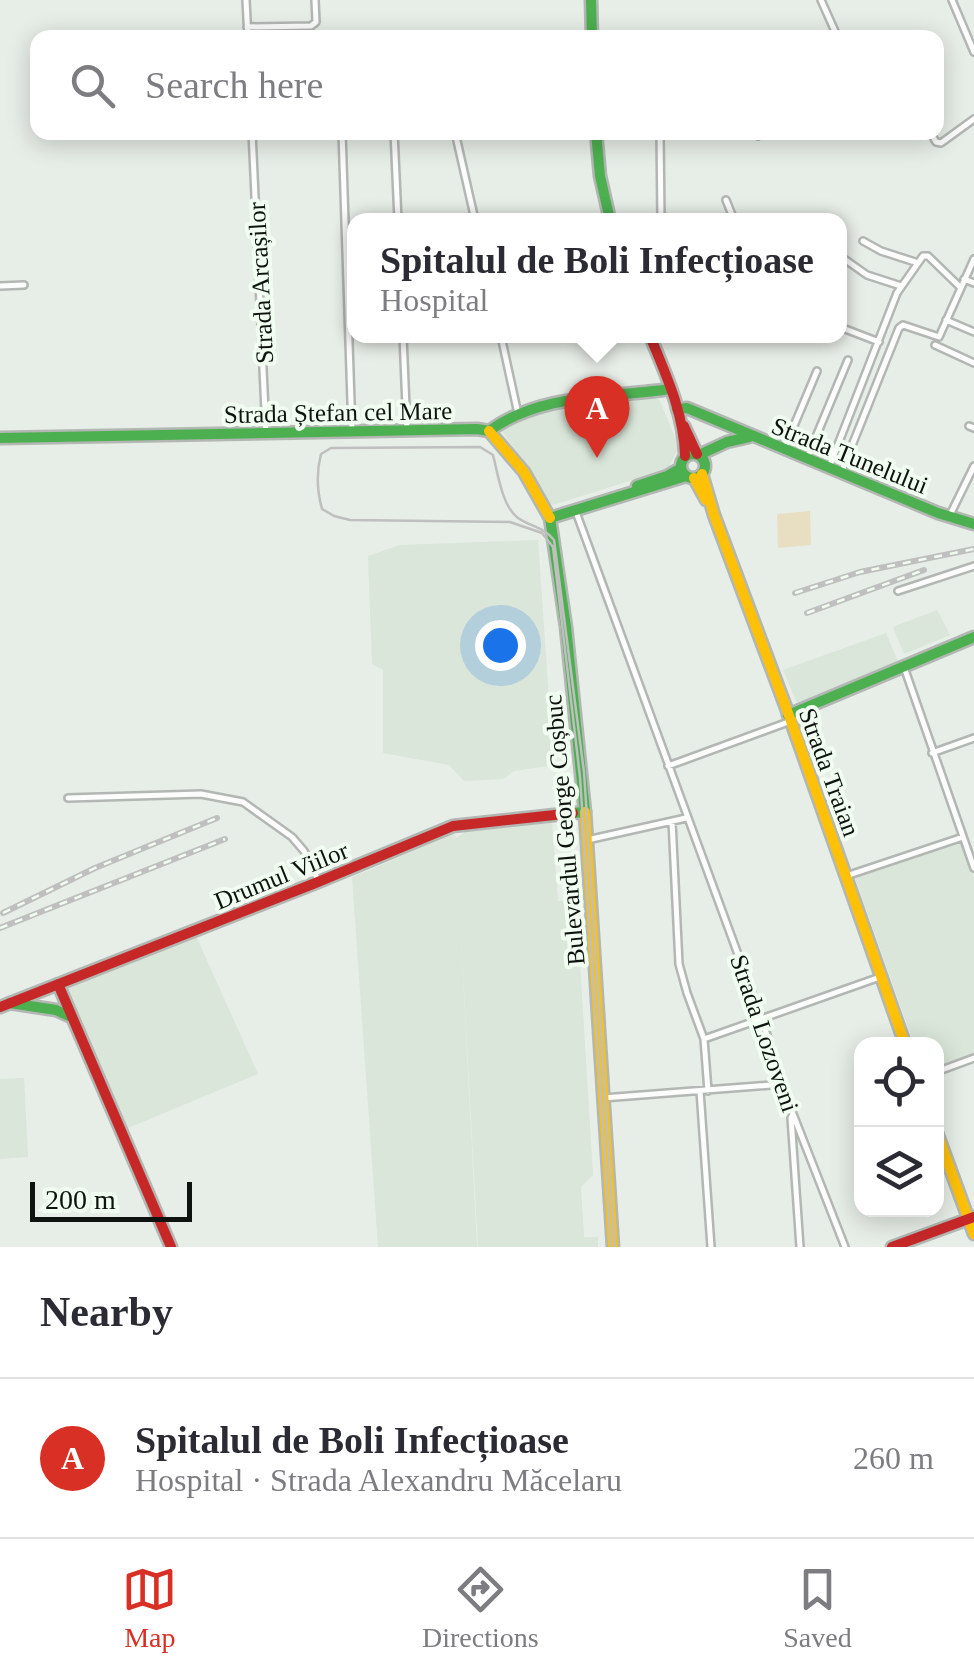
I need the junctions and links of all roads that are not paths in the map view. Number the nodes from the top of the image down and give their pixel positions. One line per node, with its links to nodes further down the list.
1 (246, 0): 6 (street)
2 (315, 0): 6 (street)
3 (591, 0): 8 (main road)
4 (821, 0): 9 (street)
5 (952, 0): 10 (street)
6 (247, 27): 7 (street)
7 (247, 30)
8 (592, 30)
9 (834, 30)
10 (974, 52)
11 (974, 119): 18 (street)
12 (252, 140): 55 (street, Strada Arcașilor)
13 (342, 140): 30 (street)
14 (394, 140): 20 (street)
15 (457, 140): 21 (street)
16 (597, 140): 22 (main road)
17 (660, 140): 23 (street)
18 (935, 140)
19 (726, 200): 24 (street)
20 (398, 213)
21 (473, 213)
22 (608, 213)
23 (662, 213)
24 (731, 213)
25 (863, 241): 28 (street)
26 (974, 259): 29 (street)
27 (847, 261): 34 (street)
28 (917, 262): 34 (street); 35 (street)
29 (964, 279): 31 (street); 35 (street)
30 (347, 282)
31 (974, 283)
32 (24, 285): 33 (street)
33 (0, 286)
34 (901, 286): 43 (street)
35 (960, 287): 36 (street)
36 (946, 320): 38 (street); 45 (street)
37 (847, 330): 43 (street)
38 (974, 332)
39 (349, 343): 54 (street)
40 (403, 343): 52 (street)
41 (502, 343): 51 (street)
42 (653, 343): 49 (main road, Strada Traian)
43 (878, 344): 45 (street); 62 (street)
44 (935, 346): 47 (street)
45 (890, 350): 63 (street)
46 (848, 360): 59 (street)
47 (974, 363)
48 (817, 371): 58 (street)
49 (670, 389): 50 (main road, Strada Traian); 51 (main road, Strada Ștefan cel Mare)
50 (677, 409): 56 (main road); 60 (main road, Strada Traian)
51 (518, 414): 53 (main road, Strada Ștefan cel Mare)
52 (407, 431): 53 (main road, Strada Ștefan cel Mare); 54 (main road, Strada Ștefan cel Mare)
53 (489, 431): 66 (main road, Bulevardul George Coșbuc)
54 (352, 432): 55 (main road, Strada Ștefan cel Mare)
55 (266, 433): 57 (main road, Strada Ștefan cel Mare)
56 (752, 436): 58 (main road, Strada Tunelului); 60 (main road, Strada Tunelului)
57 (0, 438)
58 (784, 450): 59 (main road, Strada Tunelului)
59 (806, 459): 62 (main road, Strada Tunelului)
60 (693, 466): 64 (main road); 72 (main road, Strada Traian)
61 (974, 466): 65 (street)
62 (828, 468): 63 (main road, Strada Tunelului)
63 (841, 473): 65 (main road, Strada Tunelului)
64 (575, 509): 66 (main road); 75 (street, Strada Lozoveni)
65 (949, 517): 67 (main road, Strada Tunelului)
66 (550, 518): 77 (main road, Bulevardul George Coșbuc)
67 (974, 524)
68 (974, 566): 69 (street)
69 (898, 592)
70 (974, 637): 71 (main road)
71 (904, 667): 72 (main road); 74 (street)
72 (790, 718): 75 (street); 83 (main road, Strada Traian)
73 (974, 738): 74 (street)
74 (932, 753): 80 (street)
75 (668, 766): 78 (street, Strada Lozoveni)
76 (68, 798): 84 (street)
77 (585, 812): 81 (main road, Bulevardul George Coșbuc); 84 (main road, Drumul Viilor)
78 (688, 817): 79 (street); 89 (street, Strada Lozoveni)
79 (672, 821): 81 (street); 91 (street)
80 (963, 837): 82 (street); 83 (street)
81 (586, 840): 97 (main road, Bulevardul George Coșbuc)
82 (974, 868)
83 (846, 876): 85 (main road, Strada Traian)
84 (319, 882): 86 (main road, Drumul Viilor)
85 (881, 977): 89 (street); 90 (main road, Strada Traian)
86 (58, 984): 87 (main road, Drumul Viilor); 88 (main road)
87 (4, 1005): 88 (main road)
88 (70, 1017): 102 (main road)
89 (762, 1020): 91 (street); 94 (street, Strada Lozoveni)
90 (902, 1037)
91 (704, 1039): 95 (street)
92 (974, 1058): 93 (street)
93 (944, 1069)
94 (784, 1084): 95 (street); 98 (street, Strada Lozoveni)
95 (708, 1091): 96 (street)
96 (700, 1092): 97 (street); 104 (street)
97 (603, 1098): 103 (main road, Bulevardul George Coșbuc)
98 (793, 1114): 105 (street); 106 (street, Strada Lozoveni)
99 (944, 1150): 100 (main road)
100 (971, 1218): 101 (main road); 107 (main road)
101 (974, 1234)
102 (171, 1247)
103 (613, 1247)
104 (711, 1247)
105 (800, 1247)
106 (844, 1247)
107 (892, 1247)

